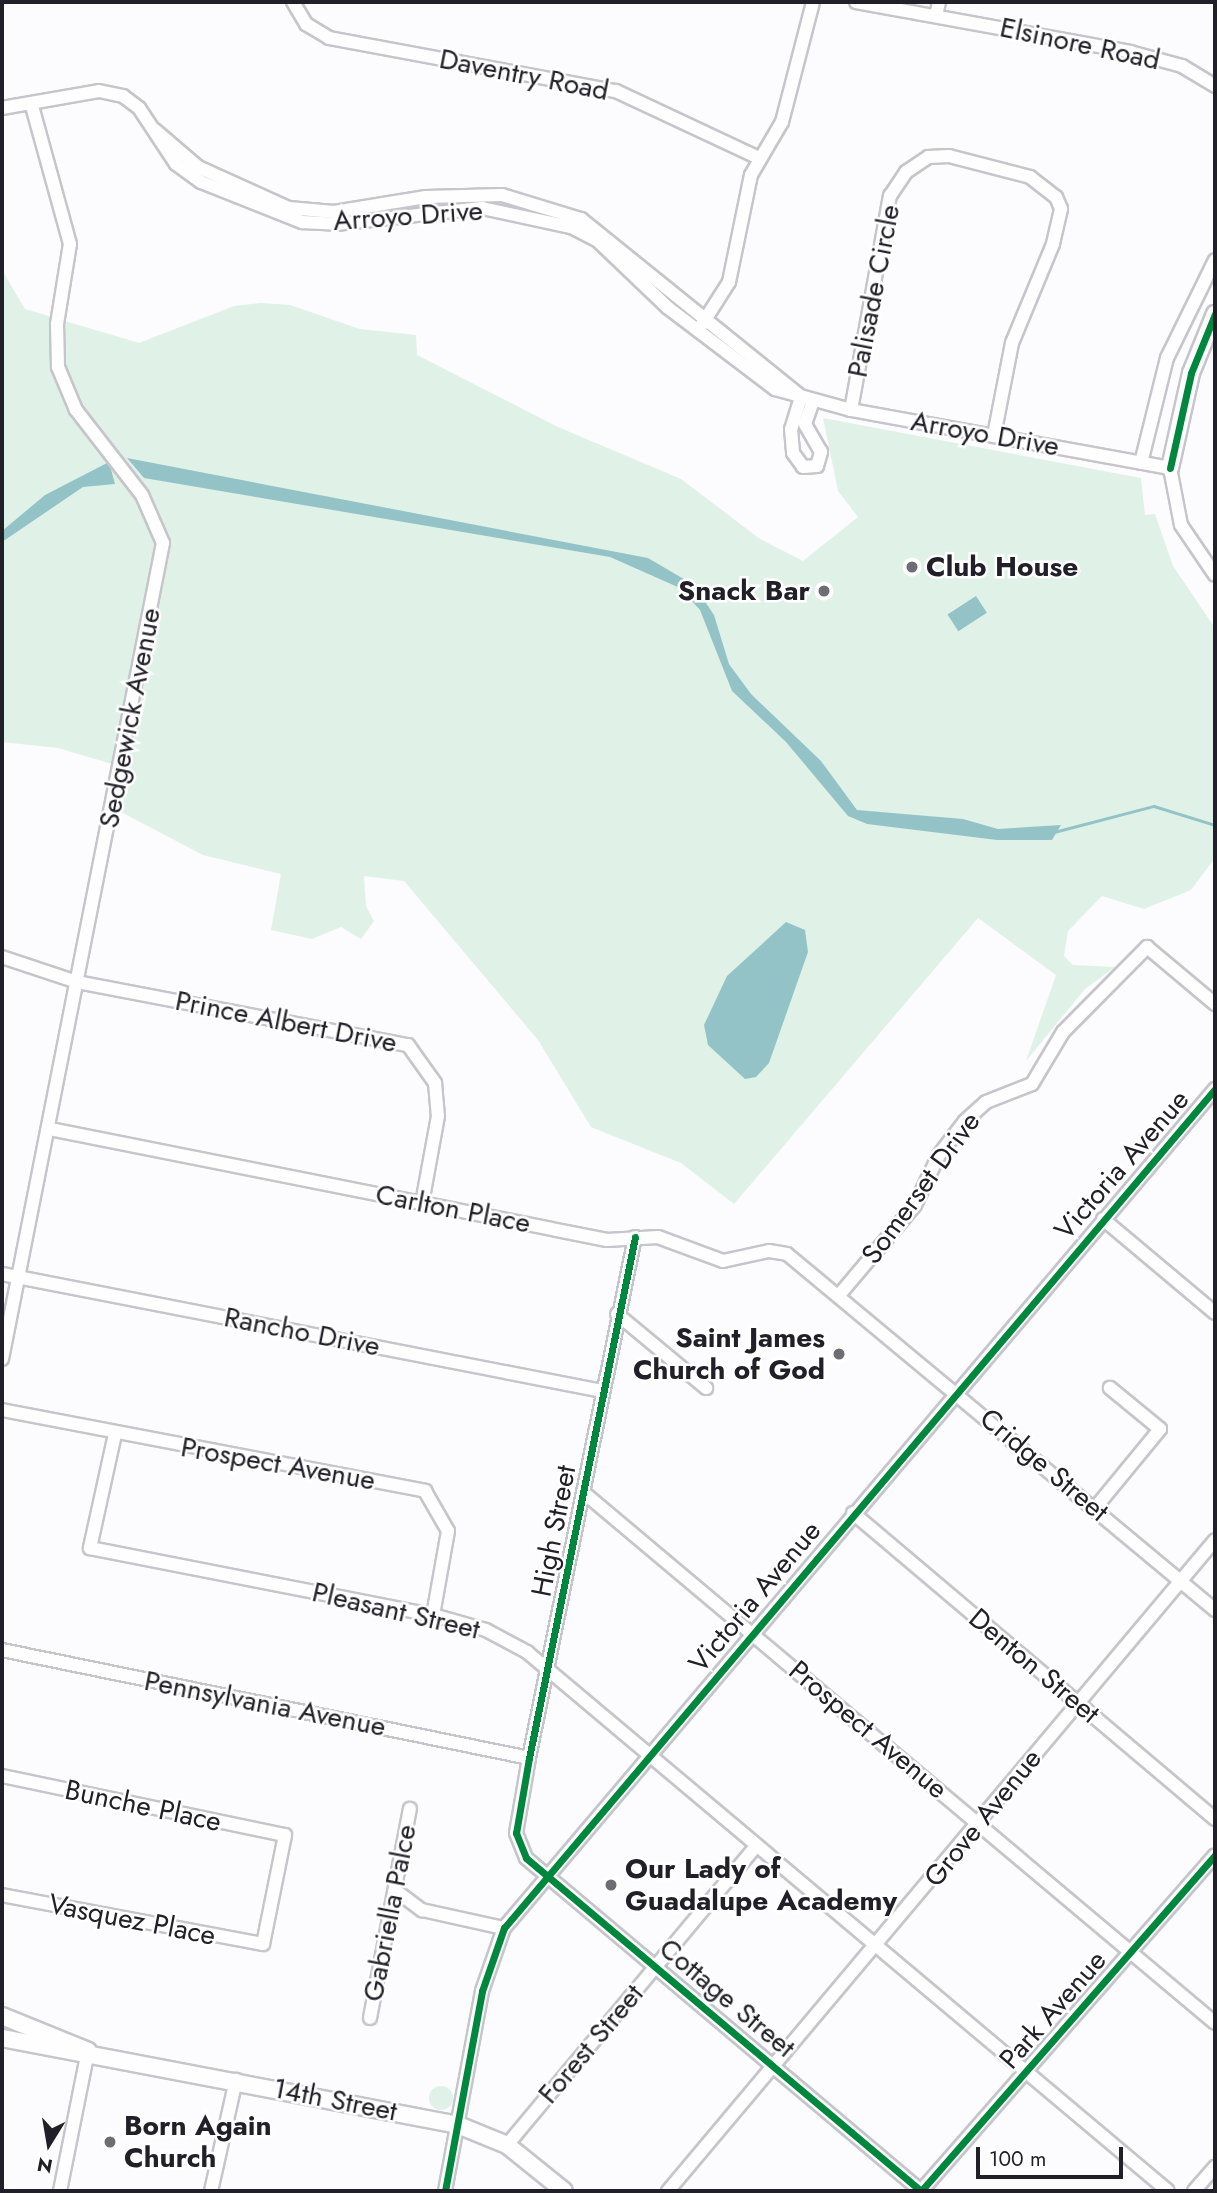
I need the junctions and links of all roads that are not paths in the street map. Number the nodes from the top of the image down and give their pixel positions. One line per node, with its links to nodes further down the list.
1 (293, 2): 9 (street, Daventry Road)
2 (813, 2): 9 (street)
3 (856, 2): 5 (street, Elsinore Road)
4 (939, 2): 5 (street)
5 (936, 16): 6 (street, Elsinore Road)
6 (1215, 86)
7 (32, 106): 8 (street, Arroyo Drive); 12 (street, Arroyo Drive); 20 (street, Sedgewick Avenue)
8 (2, 108)
9 (759, 158): 12 (street)
10 (1215, 260): 16 (street)
11 (1215, 314): 17 (main road)
12 (701, 327): 13 (street, Arroyo Drive)
13 (807, 399): 13 (street); 14 (street, Arroyo Drive)
14 (852, 410): 15 (street, Arroyo Drive); 15 (street, Palisade Circle)
15 (993, 436): 16 (street, Arroyo Drive)
16 (1141, 463): 17 (street, Arroyo Drive)
17 (1170, 468): 18 (street)
18 (1215, 575)
19 (2, 957): 20 (street, Prince Albert Drive)
20 (77, 982): 23 (street, Sedgewick Avenue); 24 (street, Prince Albert Drive)
21 (1215, 1004): 29 (street, Somerset Drive)
22 (1213, 1095): 25 (street, Victoria Avenue)
23 (50, 1129): 24 (street, Carlton Place); 28 (street, Sedgewick Avenue)
24 (422, 1203): 26 (street, Carlton Place)
25 (1103, 1219): 30 (street); 36 (street, Victoria Avenue)
26 (635, 1237): 29 (street, Carlton Place); 31 (street, High Street)
27 (2, 1273): 28 (street, Rancho Drive)
28 (18, 1276): 32 (street, Sedgewick Avenue); 35 (street, Rancho Drive)
29 (841, 1294): 36 (street, Cridge Street)
30 (1215, 1313)
31 (617, 1314): 33 (street); 35 (street, High Street)
32 (2, 1359)
33 (706, 1388)
34 (1110, 1388): 40 (street)
35 (602, 1391): 39 (street, High Street)
36 (957, 1393): 40 (street, Cridge Street); 41 (street, Victoria Avenue)
37 (2, 1410): 38 (street, Prospect Avenue)
38 (115, 1434): 45 (street, Prospect Avenue); 45 (street, Pleasant Street)
39 (583, 1492): 46 (street, Prospect Avenue); 48 (street, High Street)
40 (1096, 1507): 43 (street, Cridge Street)
41 (853, 1513): 46 (street, Victoria Avenue); 49 (street, Denton Street)
42 (1215, 1540): 43 (street, Grove Avenue)
43 (1181, 1580): 44 (street, Cridge Street); 49 (street, Grove Avenue)
44 (1215, 1609)
45 (433, 1615): 48 (street, Pleasant Street)
46 (753, 1632): 50 (street, Victoria Avenue); 55 (street, Prospect Avenue)
47 (2, 1650): 51 (street, Pennsylvania Avenue)
48 (548, 1668): 50 (street, Pleasant Street); 51 (street, High Street)
49 (1077, 1703): 54 (street, Denton Street); 55 (street, Grove Avenue)
50 (649, 1756): 57 (street, Pleasant Street); 59 (street, Victoria Avenue)
51 (529, 1758): 56 (street, High Street)
52 (2, 1776): 63 (street, Bunche Place)
53 (410, 1809): 60 (street, Gabriella Palce)
54 (1215, 1819)
55 (979, 1825): 64 (street, Grove Avenue); 65 (street, Prospect Avenue)
56 (516, 1833): 59 (street, Cottage Street)
57 (756, 1846): 64 (street, Pleasant Street); 66 (street, Forest Street)
58 (1215, 1855): 65 (street, Park Avenue)
59 (548, 1876): 62 (street, Victoria Avenue); 66 (street, Cottage Street)
60 (394, 1890): 62 (street); 68 (street, Gabriella Palce)
61 (2, 1895): 63 (street, Vasquez Place)
62 (504, 1928): 75 (street, Victoria Avenue)
63 (263, 1944)
64 (876, 1946): 72 (street, Grove Avenue); 73 (street, Pleasant Street)
65 (1131, 1954): 69 (street, Prospect Avenue); 73 (street, Park Avenue)
66 (656, 1966): 72 (street, Cottage Street); 76 (street, Forest Street)
67 (2, 2016): 71 (main road, 14th Street)
68 (370, 2018)
69 (1215, 2024)
70 (2, 2038): 71 (main road, 14th Street)
71 (88, 2051): 74 (main road, 14th Street); 78 (street)
72 (776, 2066): 82 (street, Grove Avenue); 83 (street, Cottage Street)
73 (1027, 2073): 83 (street, Park Avenue); 84 (street, Pleasant Street)
74 (236, 2080): 75 (main road, 14th Street); 79 (street)
75 (458, 2124): 76 (main road, 14th Street); 80 (street, Victoria Avenue)
76 (507, 2145): 81 (main road, 14th Street)
77 (1215, 2167): 85 (street)
78 (60, 2191)
79 (211, 2191)
80 (445, 2191)
81 (564, 2191)
82 (668, 2191)
83 (921, 2191)
84 (1168, 2191)
85 (1194, 2191)

